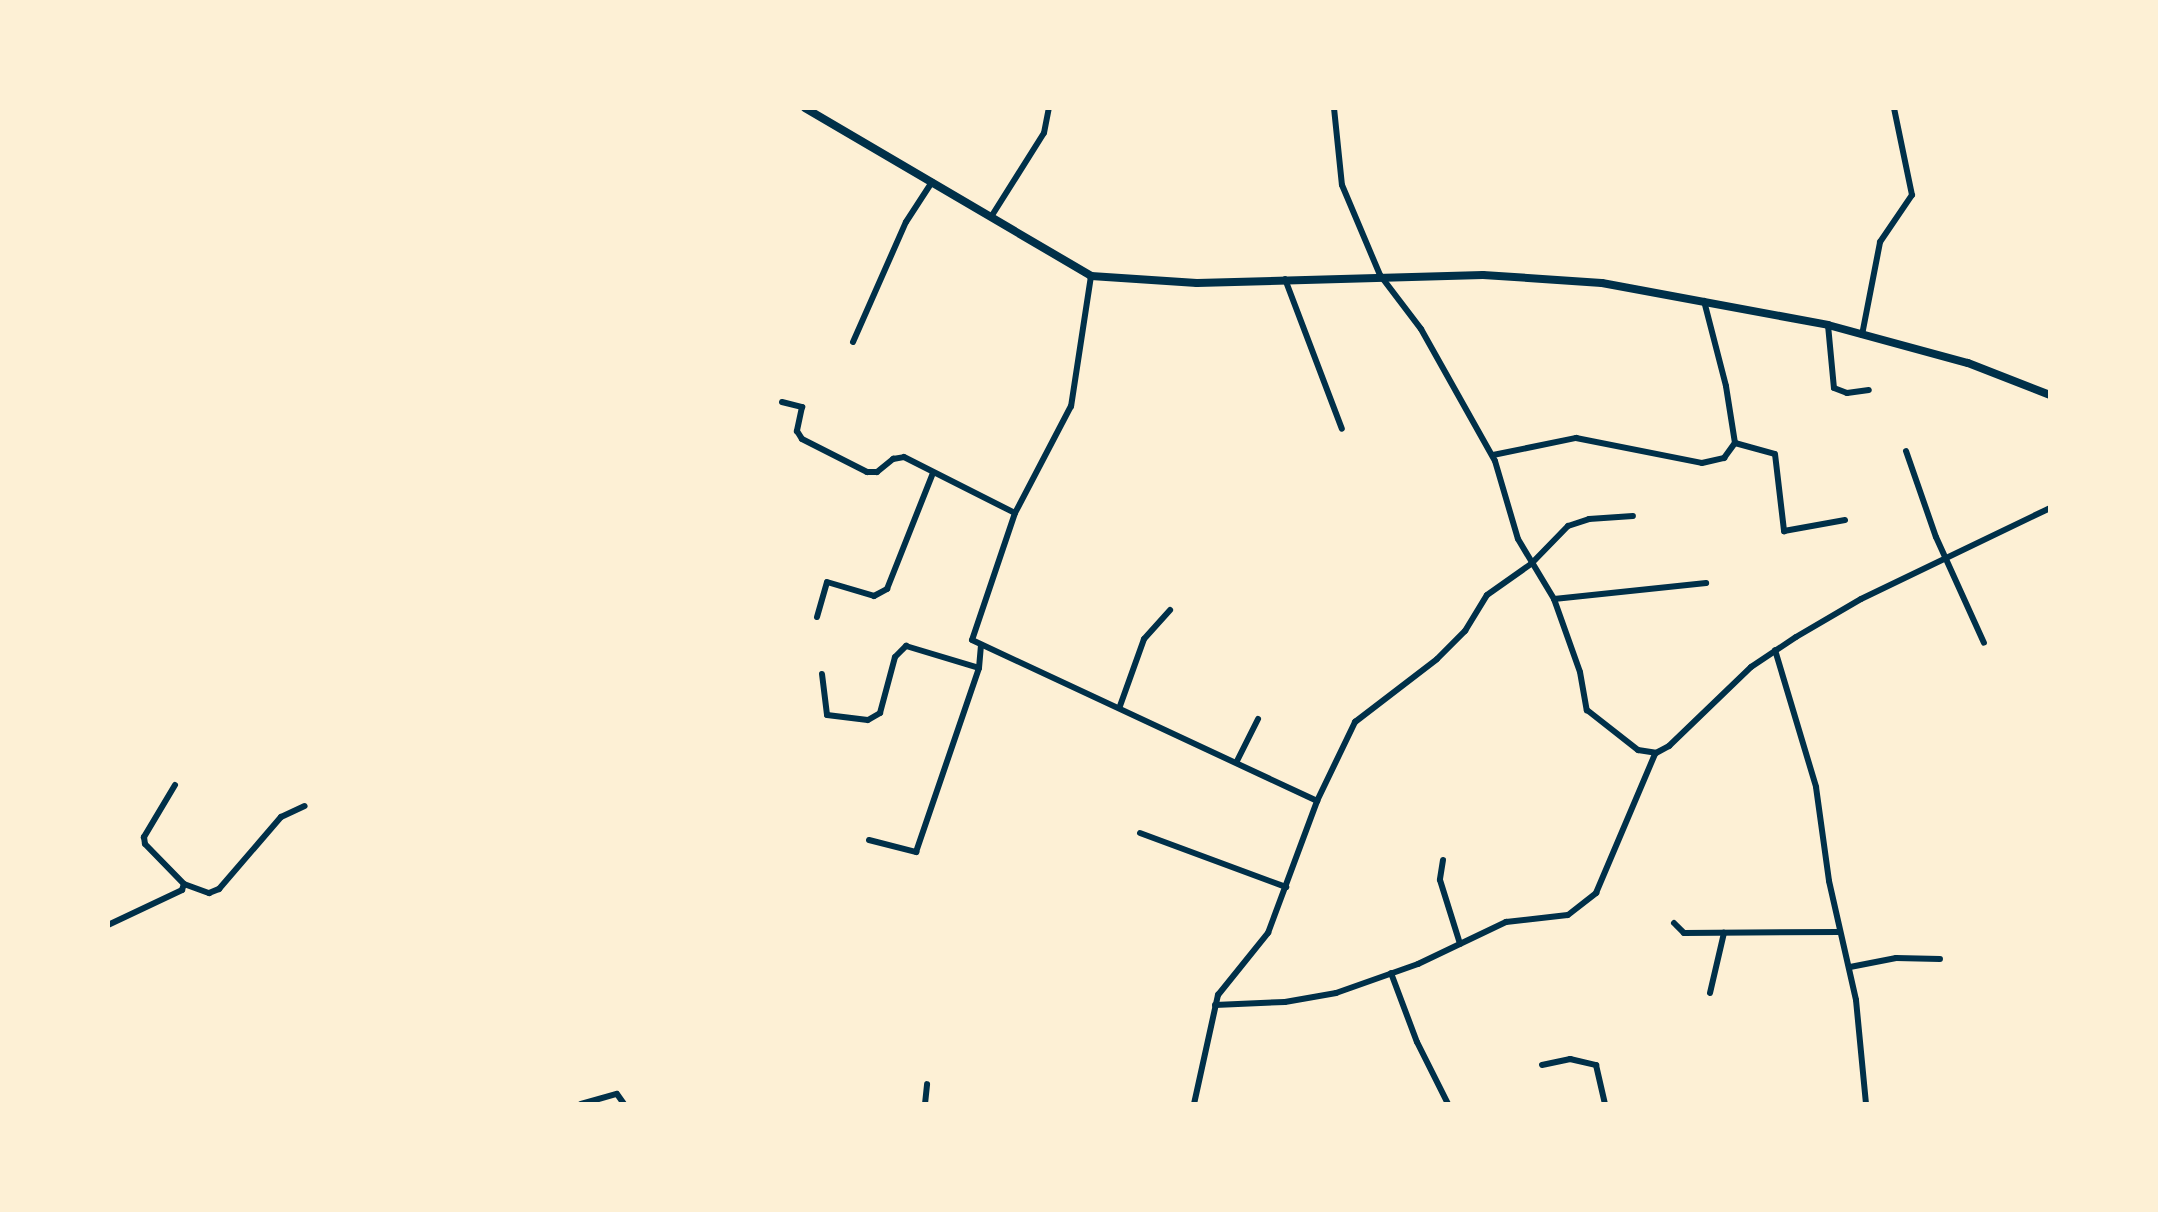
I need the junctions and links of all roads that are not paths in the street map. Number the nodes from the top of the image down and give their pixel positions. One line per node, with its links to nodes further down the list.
1 (805, 108): 5 (street)
2 (1049, 108): 6 (street)
3 (1334, 108): 7 (street)
4 (1894, 108): 12 (street)
5 (932, 182): 6 (street); 13 (street)
6 (990, 218): 8 (street)
7 (1380, 274): 9 (street); 10 (street); 20 (street)
8 (1091, 276): 9 (street); 23 (street)
9 (1284, 278): 17 (street)
10 (1704, 301): 11 (street); 18 (street)
11 (1828, 325): 12 (street); 14 (street)
12 (1862, 335): 15 (street)
13 (853, 342)
14 (1869, 390)
15 (2050, 395)
16 (782, 402): 21 (street)
17 (1342, 429)
18 (1734, 443): 20 (street); 25 (street)
19 (1906, 451): 26 (street)
20 (1493, 456): 27 (street)
21 (933, 473): 23 (street); 31 (street)
22 (2050, 508): 26 (street)
23 (1015, 512): 33 (street)
24 (1633, 516): 27 (street)
25 (1846, 520)
26 (1947, 558): 32 (street); 34 (street)
27 (1531, 564): 29 (street); 42 (street)
28 (1706, 583): 29 (street)
29 (1554, 599): 39 (street)
30 (1170, 610): 37 (street)
31 (817, 618)
32 (1984, 643)
33 (980, 644): 35 (street); 37 (street)
34 (1775, 650): 39 (street); 51 (street)
35 (979, 668): 36 (street); 45 (street)
36 (822, 674)
37 (1120, 706): 40 (street)
38 (1258, 719): 40 (street)
39 (1656, 754): 53 (street)
40 (1238, 760): 42 (street)
41 (176, 785): 47 (street)
42 (1316, 801): 48 (street)
43 (305, 806): 47 (street)
44 (1140, 833): 48 (street)
45 (869, 840)
46 (1443, 860): 53 (street)
47 (184, 884): 50 (street)
48 (1286, 887): 58 (street)
49 (1674, 923): 52 (street)
50 (108, 925)
51 (1840, 932): 52 (street); 55 (street)
52 (1724, 934): 57 (street)
53 (1460, 944): 56 (street)
54 (1940, 960): 55 (street)
55 (1850, 967): 67 (street)
56 (1391, 973): 58 (street); 65 (street)
57 (1710, 993)
58 (1214, 1005): 64 (street)
59 (1542, 1065): 66 (street)
60 (927, 1084): 63 (street)
61 (586, 1104): 62 (street)
62 (624, 1104)
63 (925, 1104)
64 (1194, 1104)
65 (1448, 1104)
66 (1605, 1104)
67 (1866, 1104)

